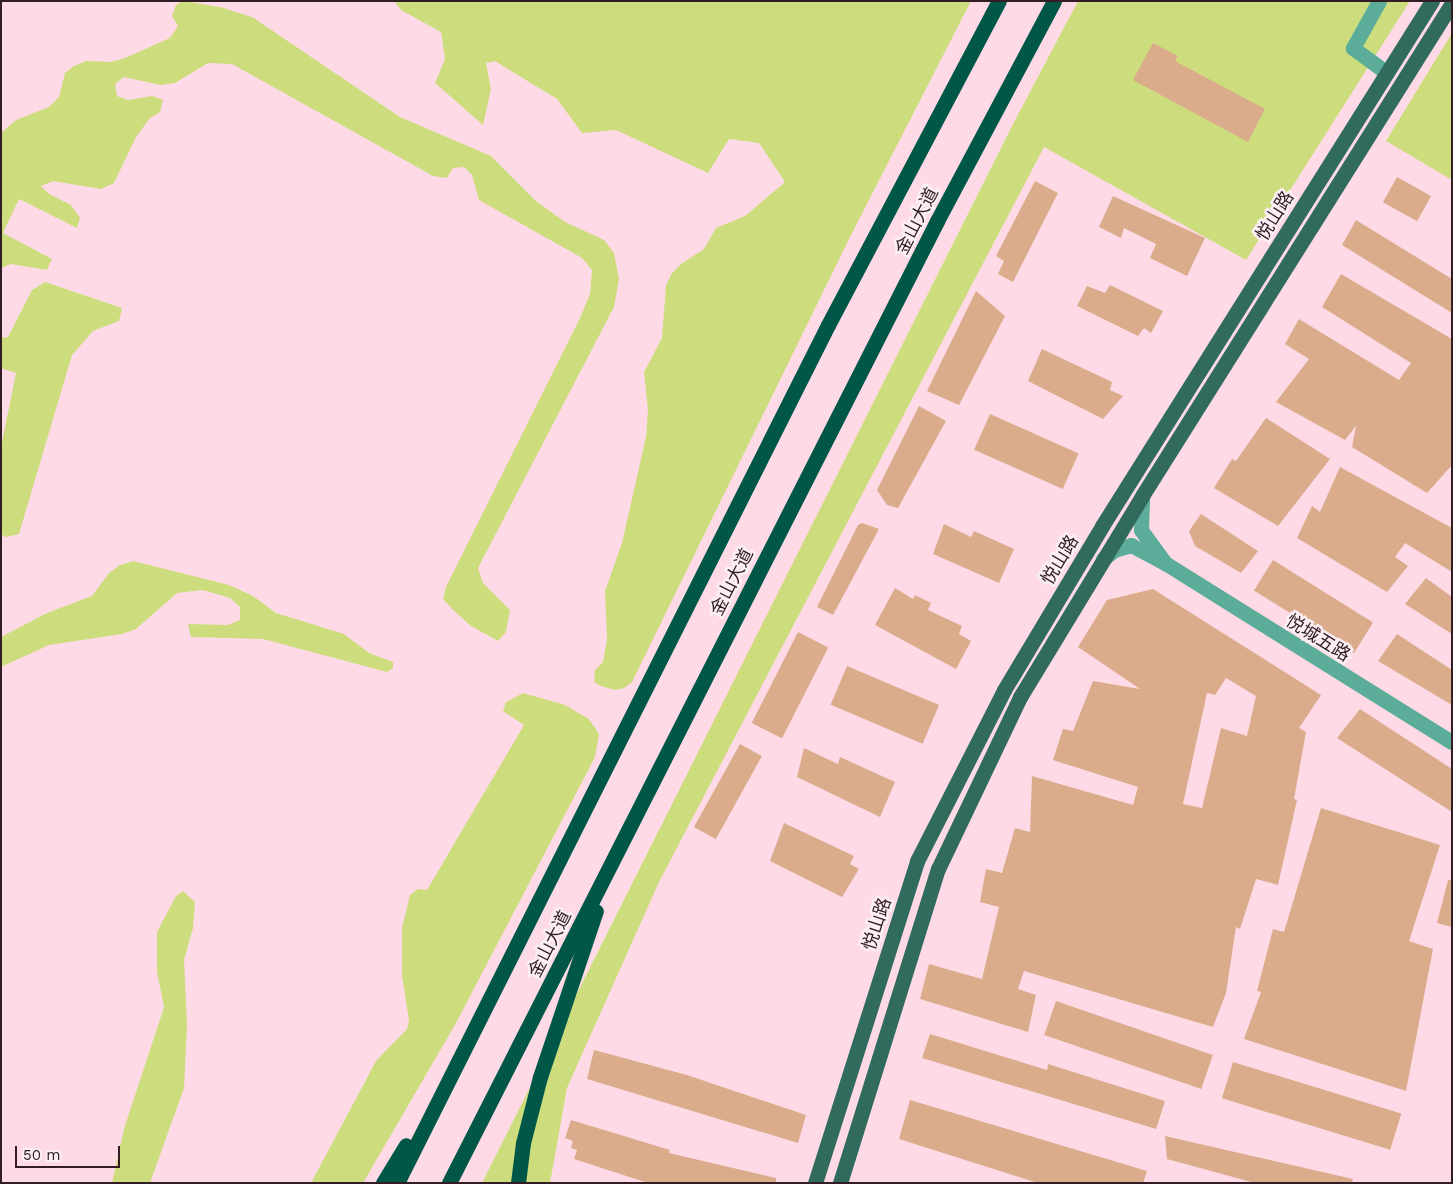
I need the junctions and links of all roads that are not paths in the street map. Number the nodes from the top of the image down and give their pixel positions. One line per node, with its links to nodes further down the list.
1 (1000, 1): 12 (highway, 金山大道)
2 (1054, 1): 11 (highway, 金山大道)
3 (1379, 1): 6 (street)
4 (1432, 1): 6 (main road, 悦山路)
5 (1452, 3): 7 (main road, 悦山路)
6 (1387, 74): 17 (main road, 悦山路)
7 (1142, 496): 8 (main road, 悦山路); 9 (street)
8 (1102, 560): 9 (street, 悦城五路); 18 (main road, 悦山路)
9 (1165, 563): 10 (street, 悦城五路)
10 (1452, 742)
11 (611, 865): 15 (highway, 金山大道); 16 (highway)
12 (455, 1065): 13 (highway); 14 (highway, 金山大道)
13 (383, 1183)
14 (397, 1183)
15 (449, 1183)
16 (518, 1183)
17 (815, 1183)
18 (840, 1183)

